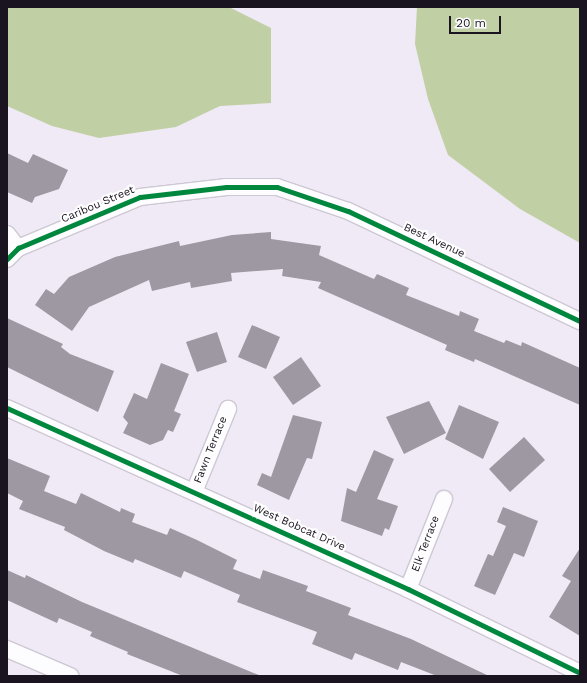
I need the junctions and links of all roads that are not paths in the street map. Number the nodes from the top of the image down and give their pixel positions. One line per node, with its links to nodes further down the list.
1 (277, 187): 3 (street, Caribou Street); 4 (street, Best Avenue)
2 (7, 234): 3 (street)
3 (12, 254)
4 (580, 321)
5 (7, 408): 7 (street, West Bobcat Drive)
6 (228, 408): 7 (street, Fawn Terrace)
7 (194, 492): 9 (street, West Bobcat Drive)
8 (444, 499): 9 (street, Elk Terrace)
9 (408, 589): 11 (street, West Bobcat Drive)
10 (7, 649): 12 (street)
11 (580, 673)
12 (70, 676)

